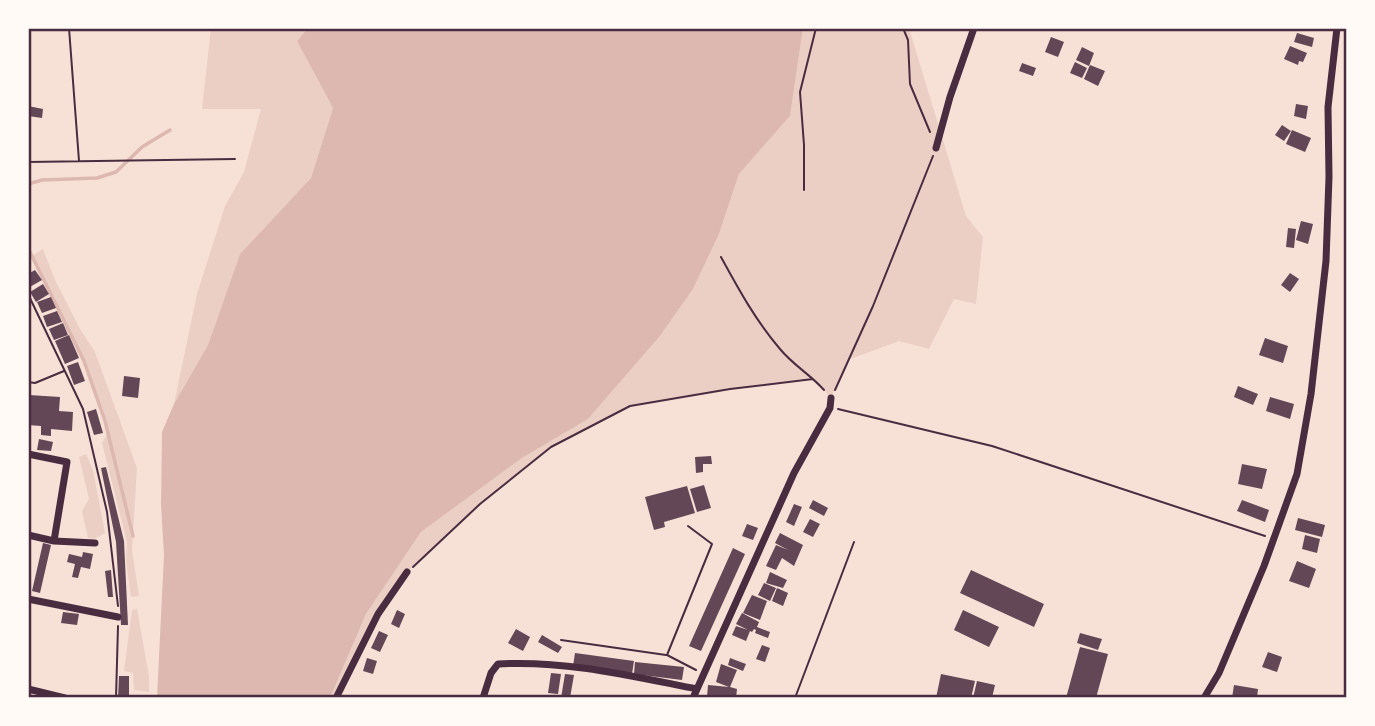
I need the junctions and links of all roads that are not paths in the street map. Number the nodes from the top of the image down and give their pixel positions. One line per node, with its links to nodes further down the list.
1 (974, 28): 3 (street)
2 (1337, 28): 18 (street)
3 (936, 148)
4 (831, 398): 13 (street)
5 (28, 454): 7 (street)
6 (28, 535): 7 (street)
7 (54, 541): 8 (street)
8 (95, 543)
9 (407, 572): 15 (street)
10 (28, 599): 11 (street)
11 (118, 617)
12 (28, 689): 14 (street)
13 (697, 689): 16 (street); 17 (street)
14 (65, 698)
15 (337, 698)
16 (483, 698)
17 (693, 698)
18 (1203, 698)

